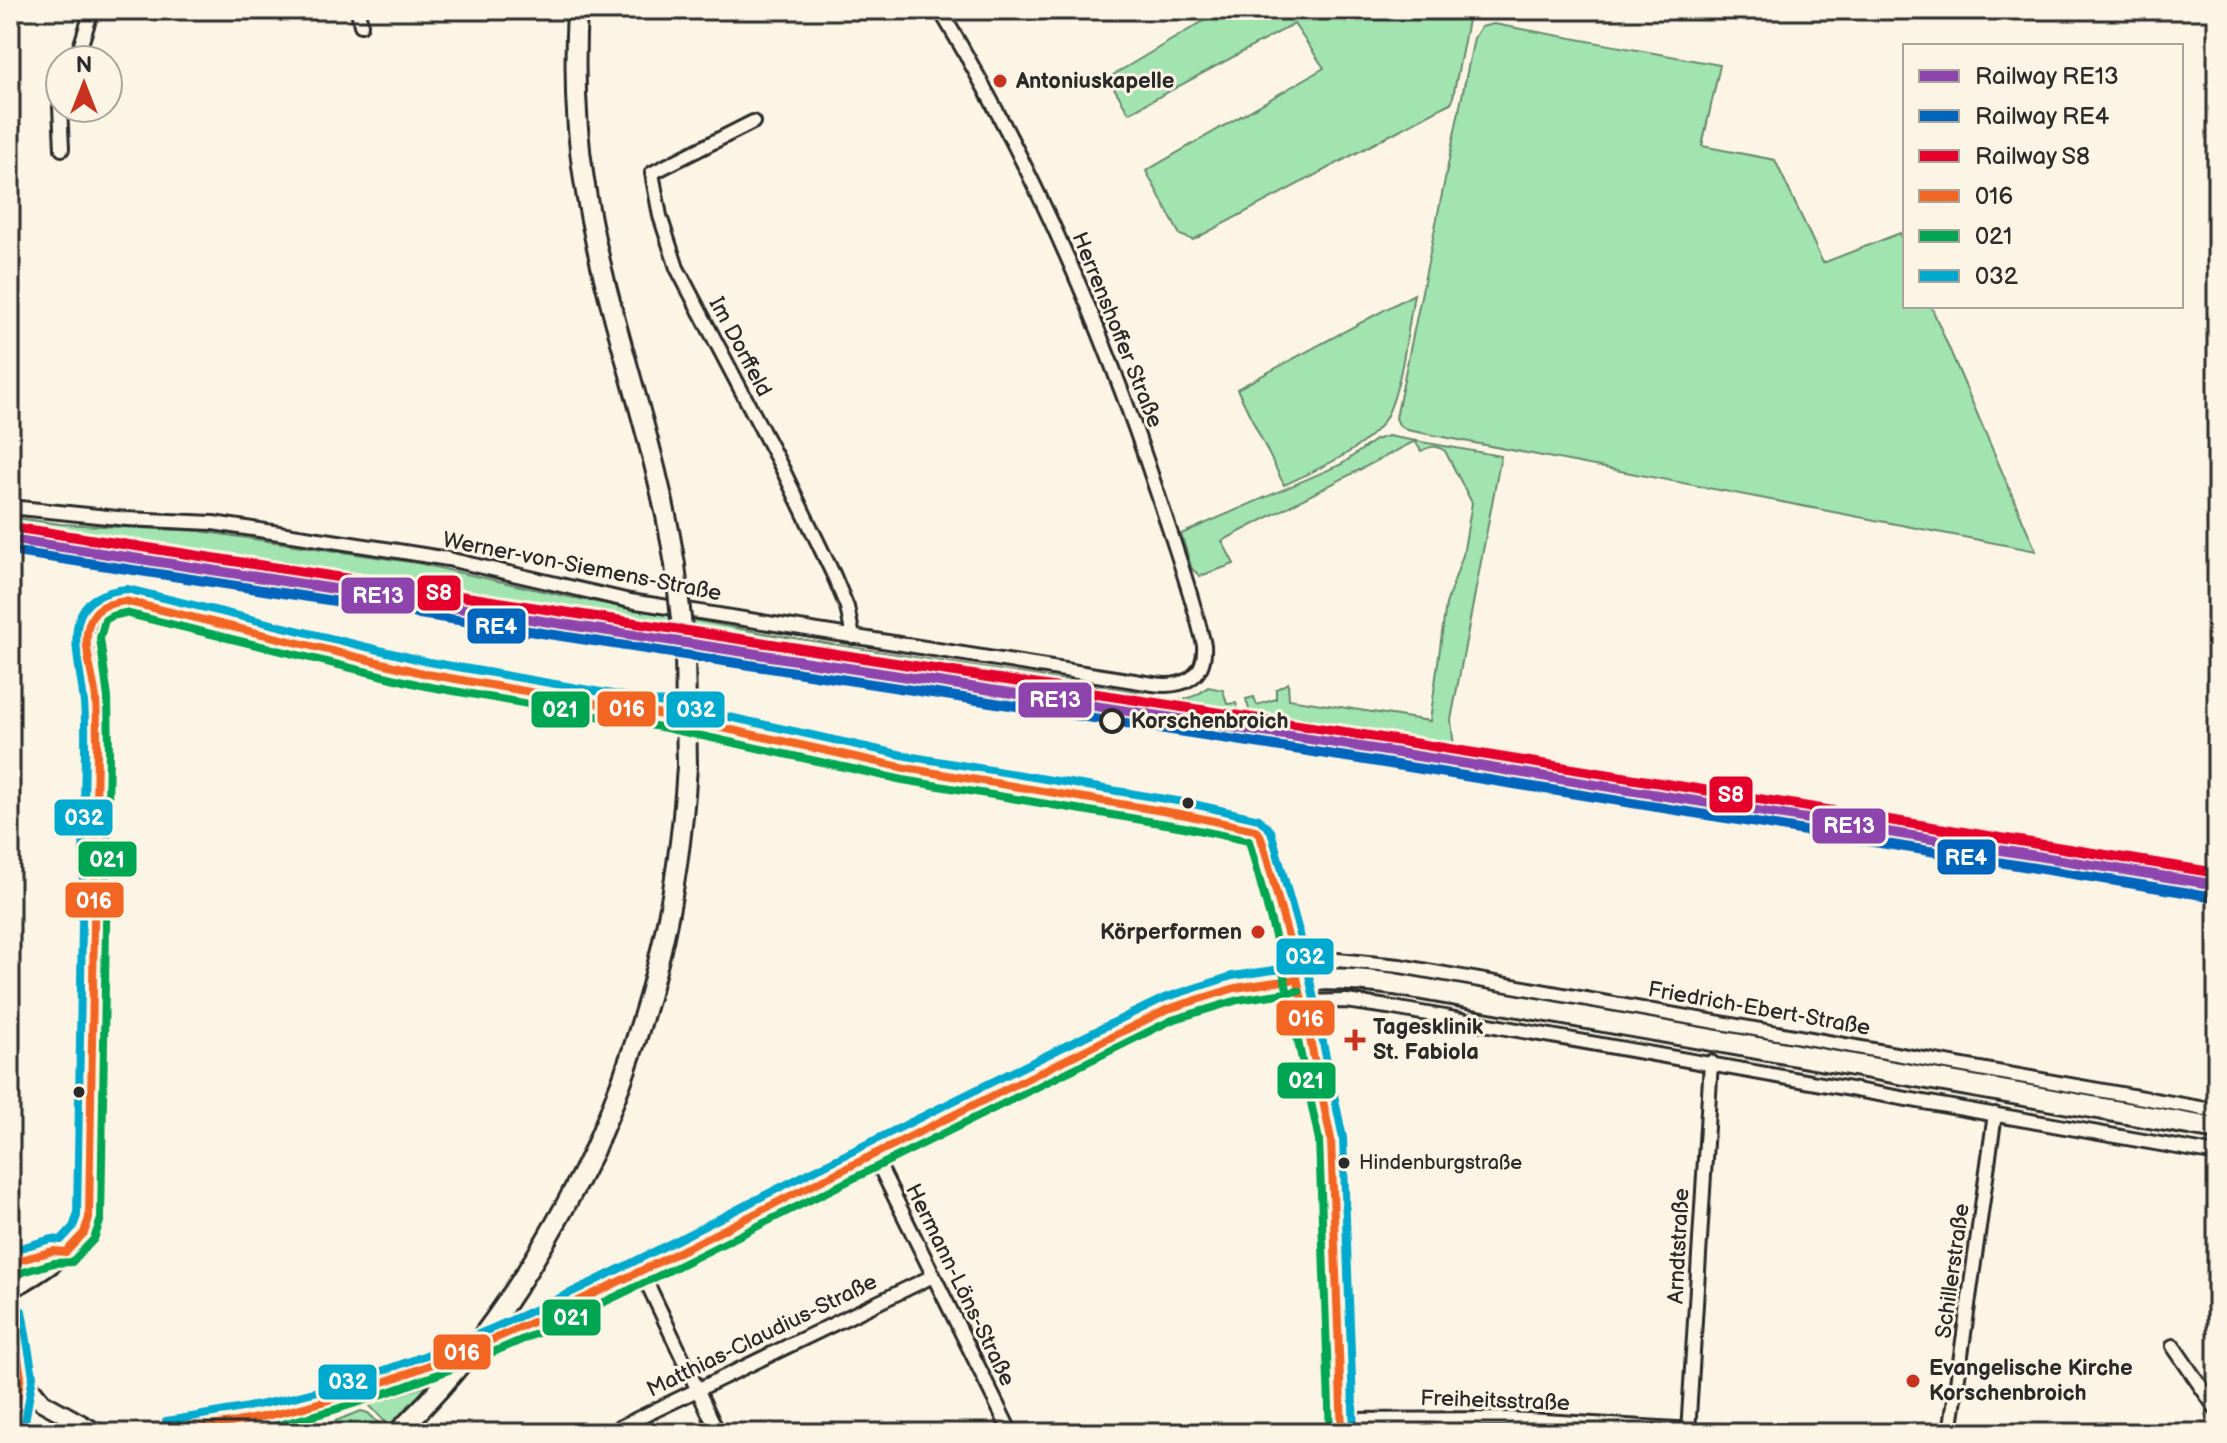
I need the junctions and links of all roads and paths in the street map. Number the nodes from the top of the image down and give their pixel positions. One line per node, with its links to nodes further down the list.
1 (92, 10): 6 (street)
2 (358, 10): 5 (street)
3 (577, 10): 36 (main road, bridge)
4 (940, 10): 12 (street, Herrenshoffer Straße)
5 (361, 25)
6 (81, 44)
7 (753, 122): 11 (street, Im Dorffeld)
8 (61, 124): 9 (street)
9 (62, 149)
10 (10, 507): 11 (street, Werner-von-Siemens-Straße)
11 (853, 637): 12 (street, Werner-von-Siemens-Straße)
12 (1190, 680)
13 (1296, 970): 14 (street); 16 (street, Friedrich-Ebert-Straße); 18 (main road); 20 (main road); 21 (street)
14 (1302, 1002): 15 (street); 31 (street)
15 (1711, 1062): 17 (street); 32 (street, Arndtstraße)
16 (2217, 1111)
17 (1995, 1114): 19 (street); 41 (street, Schillerstraße)
18 (2217, 1129)
19 (2217, 1154)
20 (874, 1155): 23 (main road); 24 (street, Hermann-Löns-Straße)
21 (66, 1252): 22 (street); 25 (street)
22 (10, 1263)
23 (641, 1270): 29 (street); 35 (main road)
24 (933, 1276): 29 (street, Matthias-Claudius-Straße); 39 (street, Hermann-Löns-Straße)
25 (10, 1292)
26 (10, 1313): 28 (street)
27 (2173, 1346): 30 (street)
28 (21, 1376): 33 (street); 34 (street)
29 (696, 1390): 37 (street, Matthias-Claudius-Straße); 38 (street)
30 (2217, 1410)
31 (1342, 1427): 32 (street, Freiheitsstraße)
32 (1688, 1431): 40 (street, Freiheitsstraße)
33 (11, 1433)
34 (98, 1433)
35 (168, 1433)
36 (397, 1433)
37 (608, 1433)
38 (718, 1433)
39 (1011, 1433)
40 (1743, 1433)
41 (1950, 1433)

